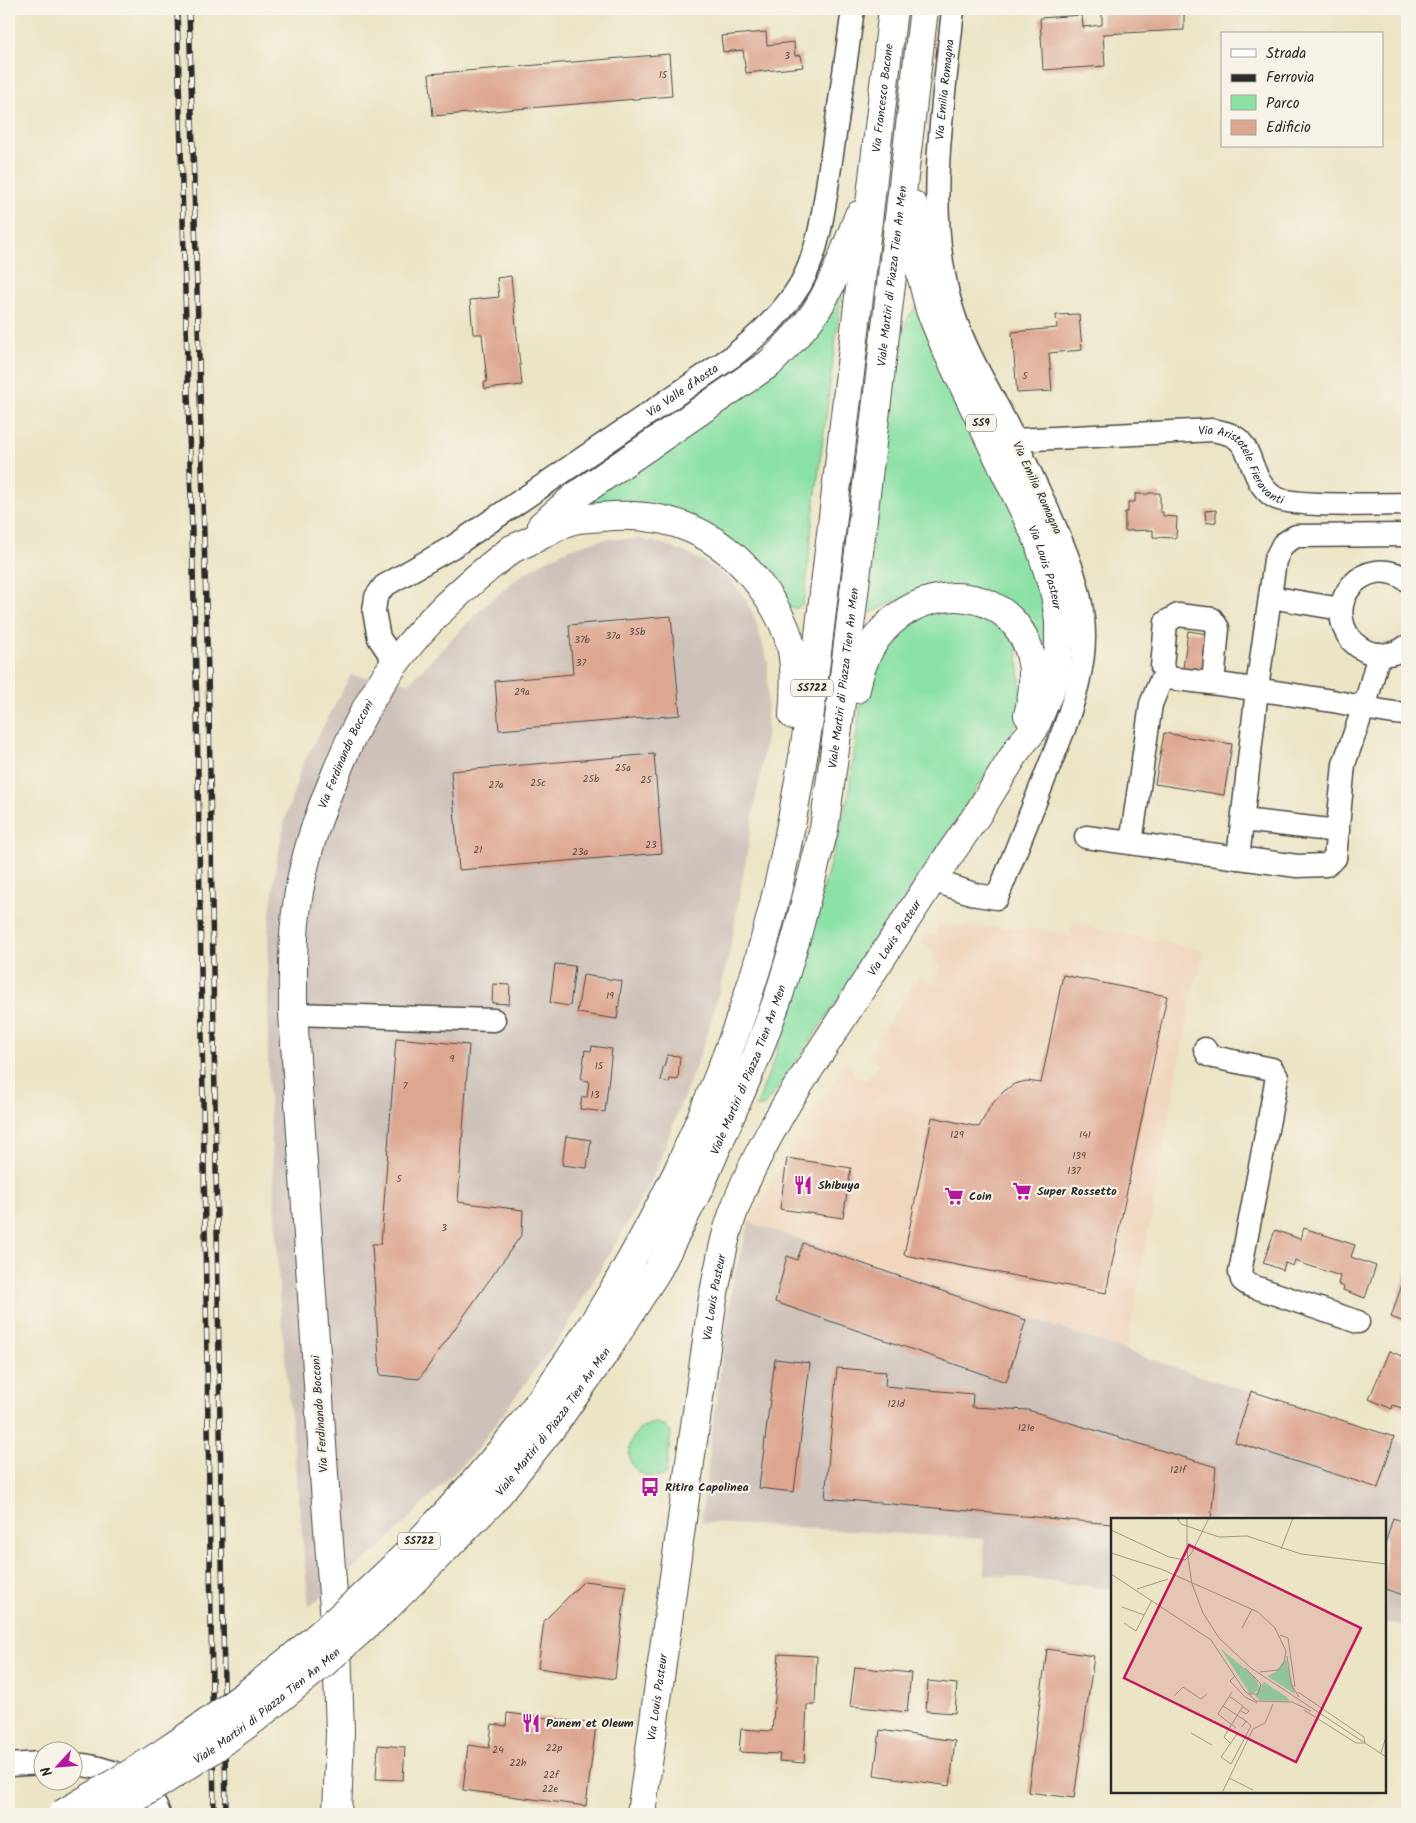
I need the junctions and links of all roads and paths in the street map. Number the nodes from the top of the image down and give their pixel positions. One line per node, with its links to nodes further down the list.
1 (853, 9): 17 (street, Via Valle d'Aosta)
2 (893, 9): 6 (main road, Via Francesco Bacone)
3 (924, 9): 5 (main road, SS9)
4 (953, 9): 7 (street, Via Emilia Romagna)
5 (915, 86): 23 (main road, Via Louis Pasteur / SS9); 25 (main road, Viale Martiri di Piazza Tien An Men / SS722)
6 (872, 186): 10 (main road); 31 (main road, Viale Martiri di Piazza Tien An Men / SS722)
7 (1015, 440): 8 (street, Via Aristotele Fieravanti); 30 (street, Via Emilia Romagna)
8 (1407, 504)
9 (1398, 535): 11 (street); 13 (street)
10 (512, 549): 17 (main road, Via Ferdinando Bocconi); 31 (main road)
11 (1386, 571): 12 (street); 14 (street)
12 (1407, 580)
13 (1270, 598): 14 (street); 20 (street)
14 (1341, 609): 16 (street)
15 (1407, 646): 16 (street)
16 (1379, 654): 21 (street)
17 (396, 662): 32 (main road, Via Ferdinando Bocconi)
18 (1168, 678): 19 (street); 19 (street); 28 (street)
19 (1212, 683): 20 (street)
20 (1257, 688): 21 (street); 24 (street)
21 (1364, 707): 22 (street); 26 (street)
22 (1407, 714)
23 (1019, 747): 25 (main road, SS722); 30 (main road, Via Louis Pasteur)
24 (1243, 820): 26 (street); 29 (street)
25 (824, 829): 40 (main road, Viale Martiri di Piazza Tien An Men / SS722, bridge)
26 (1338, 831): 29 (street)
27 (1086, 837): 28 (street)
28 (1131, 843): 29 (street)
29 (1238, 858)
30 (932, 880): 43 (main road, Via Louis Pasteur)
31 (772, 908): 39 (main road, Viale Martiri di Piazza Tien An Men / SS722, bridge)
32 (293, 1014): 33 (street); 42 (main road, Via Ferdinando Bocconi)
33 (494, 1020)
34 (1205, 1049): 35 (street)
35 (1358, 1322)
36 (32, 1764): 37 (street)
37 (9, 1765)
38 (82, 1765): 41 (street)
39 (62, 1814)
40 (111, 1814)
41 (159, 1814)
42 (337, 1814)
43 (641, 1814)

